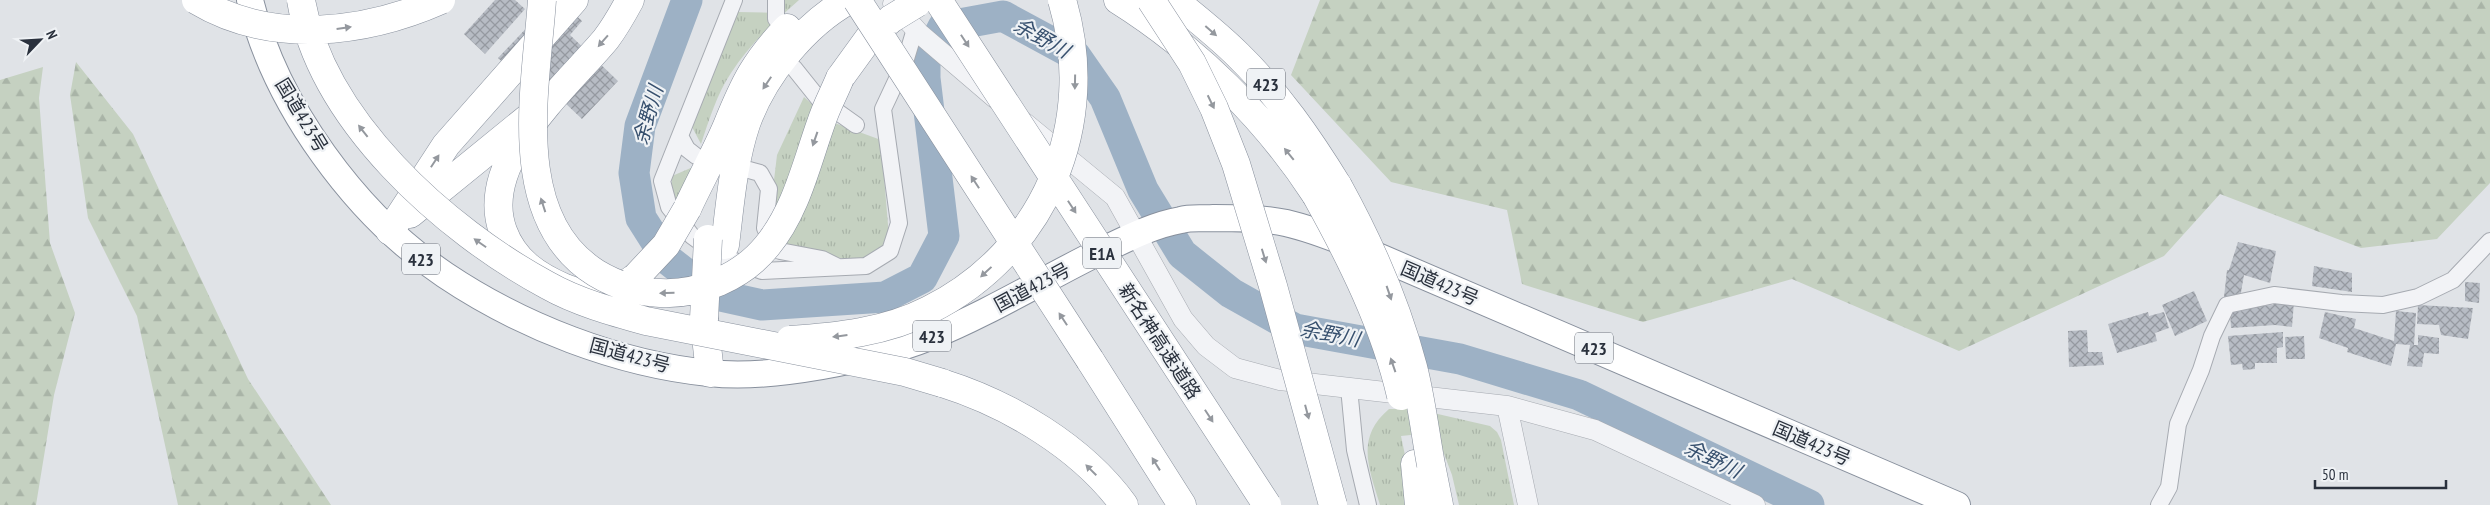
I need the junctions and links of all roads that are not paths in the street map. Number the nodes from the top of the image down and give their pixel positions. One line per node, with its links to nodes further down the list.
1 (196, 0): 4 (highway, one-way to 4, bridge)
2 (250, 0): 28 (highway, 国道423号 / 423)
3 (301, 0): 33 (highway, one-way to 3, bridge)
4 (440, 0)
5 (542, 0): 18 (highway, one-way to 5, bridge)
6 (574, 0): 28 (highway, one-way to 6)
7 (630, 0): 21 (highway, one-way to 21)
8 (734, 0): 24 (street)
9 (776, 0): 19 (street)
10 (818, 0): 22 (highway)
11 (849, 0): 31 (highway, one-way to 31)
12 (857, 0): 39 (highway, one-way to 12, bridge)
13 (1062, 0): 33 (highway, one-way to 33, bridge)
14 (1107, 0): 17 (highway)
15 (1118, 0): 17 (highway, 423)
16 (1174, 0): 27 (highway, 423, one-way to 27)
17 (1147, 8): 27 (highway, 423, one-way to 17); 41 (highway, one-way to 41, bridge)
18 (914, 13): 29 (street); 32 (street); 40 (highway, 新名神高速道路 / E1A, one-way to 40, bridge)
19 (776, 20)
20 (794, 68): 23 (street)
21 (551, 99): 22 (highway, bridge); 28 (highway)
22 (727, 125): 31 (highway)
23 (856, 125)
24 (680, 136): 25 (street); 32 (street)
25 (696, 156)
26 (749, 170): 32 (street)
27 (1327, 190): 37 (highway, 423, bridge)
28 (390, 231): 34 (highway, 国道423号 / 423)
29 (1135, 235): 34 (highway, 国道423号 / 423); 35 (street); 47 (highway, 国道423号 / 423)
30 (2490, 241): 48 (street)
31 (716, 242): 33 (highway, bridge)
32 (840, 268)
33 (720, 326): 34 (highway); 38 (highway, one-way to 33, bridge)
34 (710, 373)
35 (1349, 388): 36 (street); 42 (street)
36 (1507, 406): 45 (street); 46 (street)
37 (1423, 464): 43 (highway, 423); 44 (highway, 423)
38 (1124, 505)
39 (1182, 505)
40 (1267, 505)
41 (1333, 505)
42 (1368, 505)
43 (1419, 505)
44 (1439, 505)
45 (1528, 505)
46 (1755, 505)
47 (1956, 505)
48 (2159, 505)

